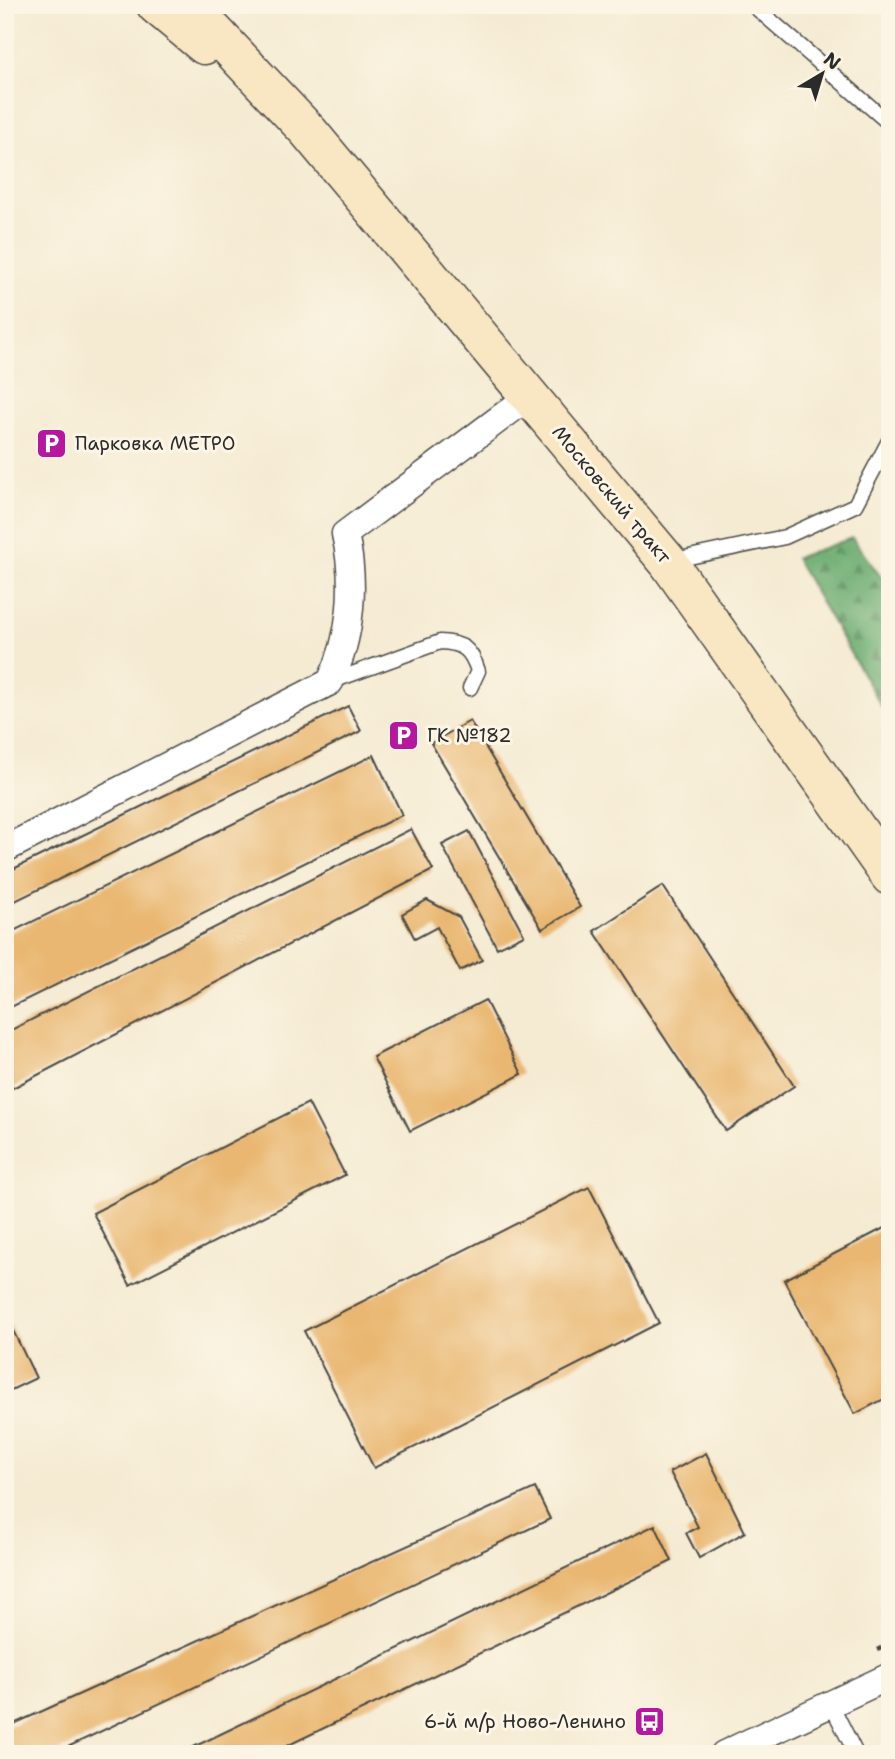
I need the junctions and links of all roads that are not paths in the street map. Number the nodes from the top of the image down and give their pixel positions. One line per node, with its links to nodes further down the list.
1 (156, 5): 5 (main road)
2 (189, 5): 5 (main road)
3 (754, 5): 4 (lane)
4 (890, 124)
5 (308, 131): 6 (main road, Московский тракт)
6 (531, 395): 8 (main road, Московский тракт); 9 (street)
7 (890, 439): 8 (lane)
8 (668, 562): 12 (main road, Московский тракт)
9 (330, 682): 10 (lane); 11 (street)
10 (470, 688)
11 (5, 849)
12 (890, 876)
13 (890, 1676): 14 (street)
14 (831, 1703): 15 (street); 16 (lane)
15 (724, 1754)
16 (856, 1754)

